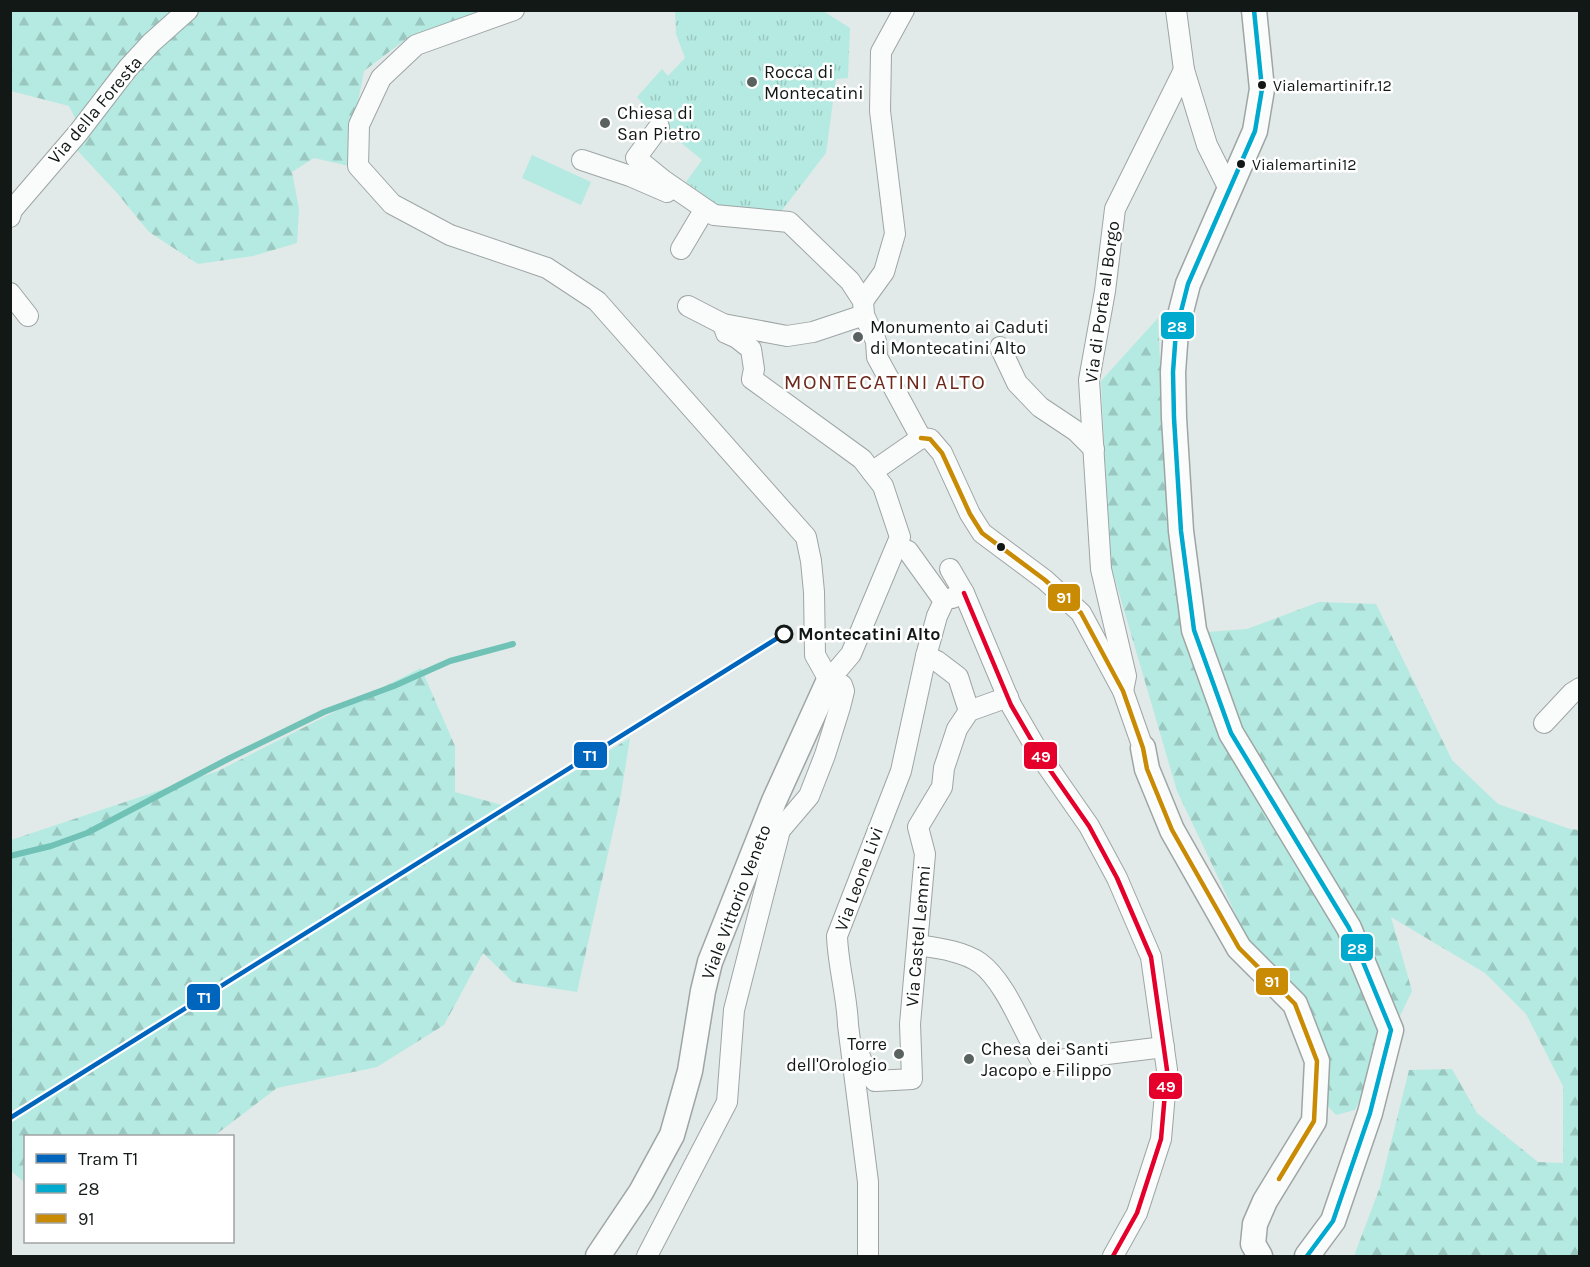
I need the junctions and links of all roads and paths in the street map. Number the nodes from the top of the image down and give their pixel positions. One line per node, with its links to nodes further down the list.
1 (188, 10): 12 (street, Via della Foresta)
2 (514, 10): 28 (street)
3 (904, 10): 16 (street)
4 (1176, 10): 6 (street)
5 (1254, 10): 9 (street)
6 (1184, 69): 9 (street); 21 (street, Via di Porta al Borgo)
7 (659, 127): 10 (street)
8 (582, 160): 11 (street)
9 (1230, 189): 45 (street)
10 (726, 216): 11 (street); 16 (street)
11 (700, 217): 13 (street)
12 (10, 218)
13 (681, 249)
14 (10, 293): 17 (street)
15 (688, 306): 18 (street)
16 (864, 308): 18 (street); 20 (street)
17 (28, 316)
18 (723, 324): 22 (street)
19 (1000, 347): 21 (street)
20 (921, 438): 22 (street); 30 (street)
21 (1094, 448): 30 (street, Via di Porta al Borgo)
22 (872, 472): 23 (street)
23 (897, 546): 26 (street); 28 (street)
24 (950, 568): 25 (street)
25 (967, 599): 26 (street); 31 (street)
26 (941, 609): 27 (street, Via Leone Livi)
27 (926, 656): 32 (street); 36 (street, Via Leone Livi)
28 (829, 680): 40 (street, Viale Vittorio Veneto); 41 (street)
29 (1580, 688): 33 (street)
30 (1123, 691): 34 (street)
31 (1008, 697): 32 (street); 37 (street)
32 (969, 711): 35 (street, Via Castel Lemmi)
33 (1544, 723)
34 (1143, 748): 44 (street)
35 (917, 945): 37 (street); 38 (street, Via Castel Lemmi)
36 (848, 1025): 38 (street); 39 (street, Via Leone Livi)
37 (1164, 1047): 43 (street)
38 (875, 1081): 39 (street)
39 (868, 1228): 42 (street, Via Leone Livi)
40 (598, 1257)
41 (647, 1257)
42 (868, 1257)
43 (1113, 1257)
44 (1260, 1257)
45 (1307, 1257)

